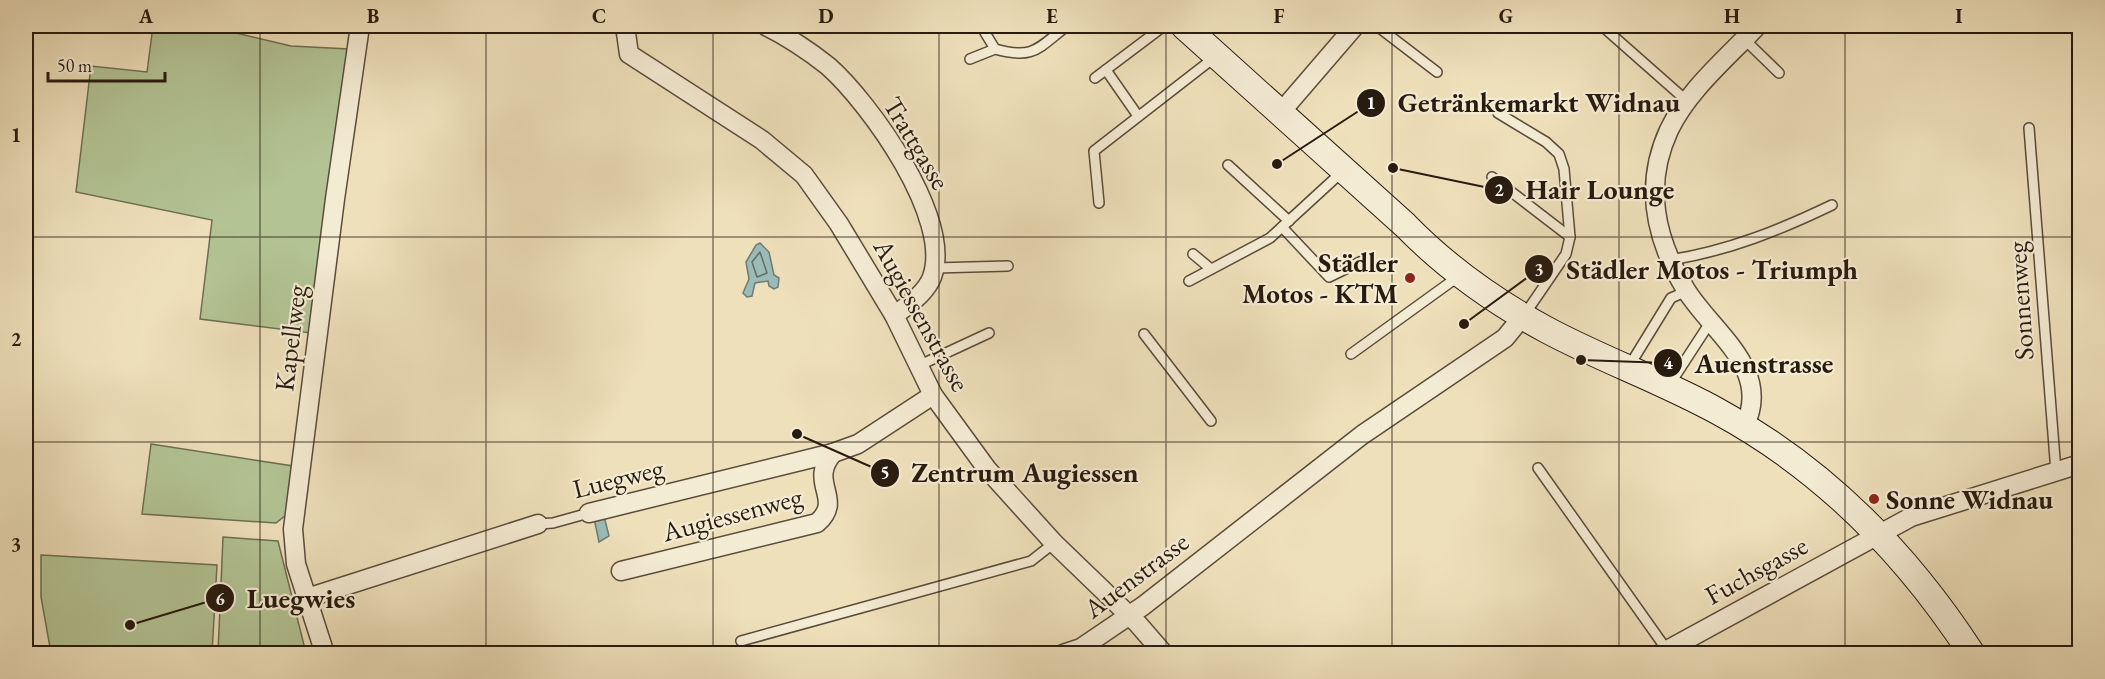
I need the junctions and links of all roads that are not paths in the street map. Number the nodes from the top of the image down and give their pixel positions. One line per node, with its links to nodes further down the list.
1 (360, 26): 62 (street, Kapellweg)
2 (625, 26): 41 (street, Augiessenstrasse)
3 (766, 26): 36 (street, Trattgasse)
4 (981, 26): 13 (lane)
5 (1067, 26): 13 (lane)
6 (1164, 26): 16 (lane)
7 (1184, 26): 14 (main road)
8 (1355, 26): 21 (street)
9 (1377, 26): 17 (lane)
10 (1602, 26): 20 (lane)
11 (1757, 26): 12 (street)
12 (1744, 39): 18 (lane); 20 (street)
13 (995, 49): 15 (lane)
14 (1217, 56): 21 (main road); 23 (lane)
15 (970, 59)
16 (1106, 70): 19 (lane); 23 (lane)
17 (1437, 72)
18 (1779, 73)
19 (1095, 78)
20 (1687, 101): 33 (street)
21 (1281, 112): 26 (main road)
22 (1498, 113): 31 (lane)
23 (1138, 116): 28 (lane)
24 (2030, 128): 56 (lane, Sonnenweg)
25 (1228, 165): 30 (lane)
26 (1344, 170): 30 (lane); 38 (main road)
27 (1492, 177): 31 (lane)
28 (1099, 203)
29 (1832, 205): 33 (lane)
30 (1285, 224): 34 (lane); 37 (lane)
31 (1570, 237): 42 (lane)
32 (1193, 254): 37 (lane)
33 (1670, 260): 40 (street)
34 (1362, 261)
35 (1008, 266): 36 (lane)
36 (935, 268): 41 (street)
37 (1211, 269): 39 (lane)
38 (1461, 275): 42 (main road); 46 (lane)
39 (1189, 281)
40 (1687, 291): 43 (street); 48 (lane)
41 (894, 315): 47 (street, Augiessenstrasse)
42 (1523, 316): 48 (main road); 63 (street, Auenstrasse)
43 (1711, 321): 49 (lane); 52 (street)
44 (989, 333): 47 (lane)
45 (1144, 333): 51 (lane)
46 (1351, 354)
47 (918, 366): 50 (street, Augiessenstrasse)
48 (1628, 368): 49 (main road)
49 (1669, 387): 52 (main road)
50 (933, 395): 53 (street, Luegweg); 60 (street, Augiessenstrasse)
51 (1211, 421)
52 (1744, 427): 59 (main road)
53 (833, 453): 57 (street, Luegweg); 61 (street, Augiessenweg)
54 (2079, 464): 56 (street, Fuchsgasse)
55 (1538, 468): 66 (lane)
56 (2056, 472): 59 (street, Fuchsgasse)
57 (590, 513): 58 (lane, Luegweg)
58 (538, 524): 62 (street, Luegweg)
59 (1878, 533): 66 (street, Fuchsgasse); 70 (main road)
60 (1054, 543): 63 (street, Augiessenstrasse); 64 (lane)
61 (621, 570)
62 (307, 598): 67 (street, Kapellweg)
63 (1128, 615): 65 (street, Auenstrasse); 69 (street, Augiessenstrasse)
64 (741, 641)
65 (1081, 651): 68 (street, Auenstrasse)
66 (1664, 652)
67 (325, 654)
68 (1063, 654)
69 (1164, 654)
70 (1972, 654)

